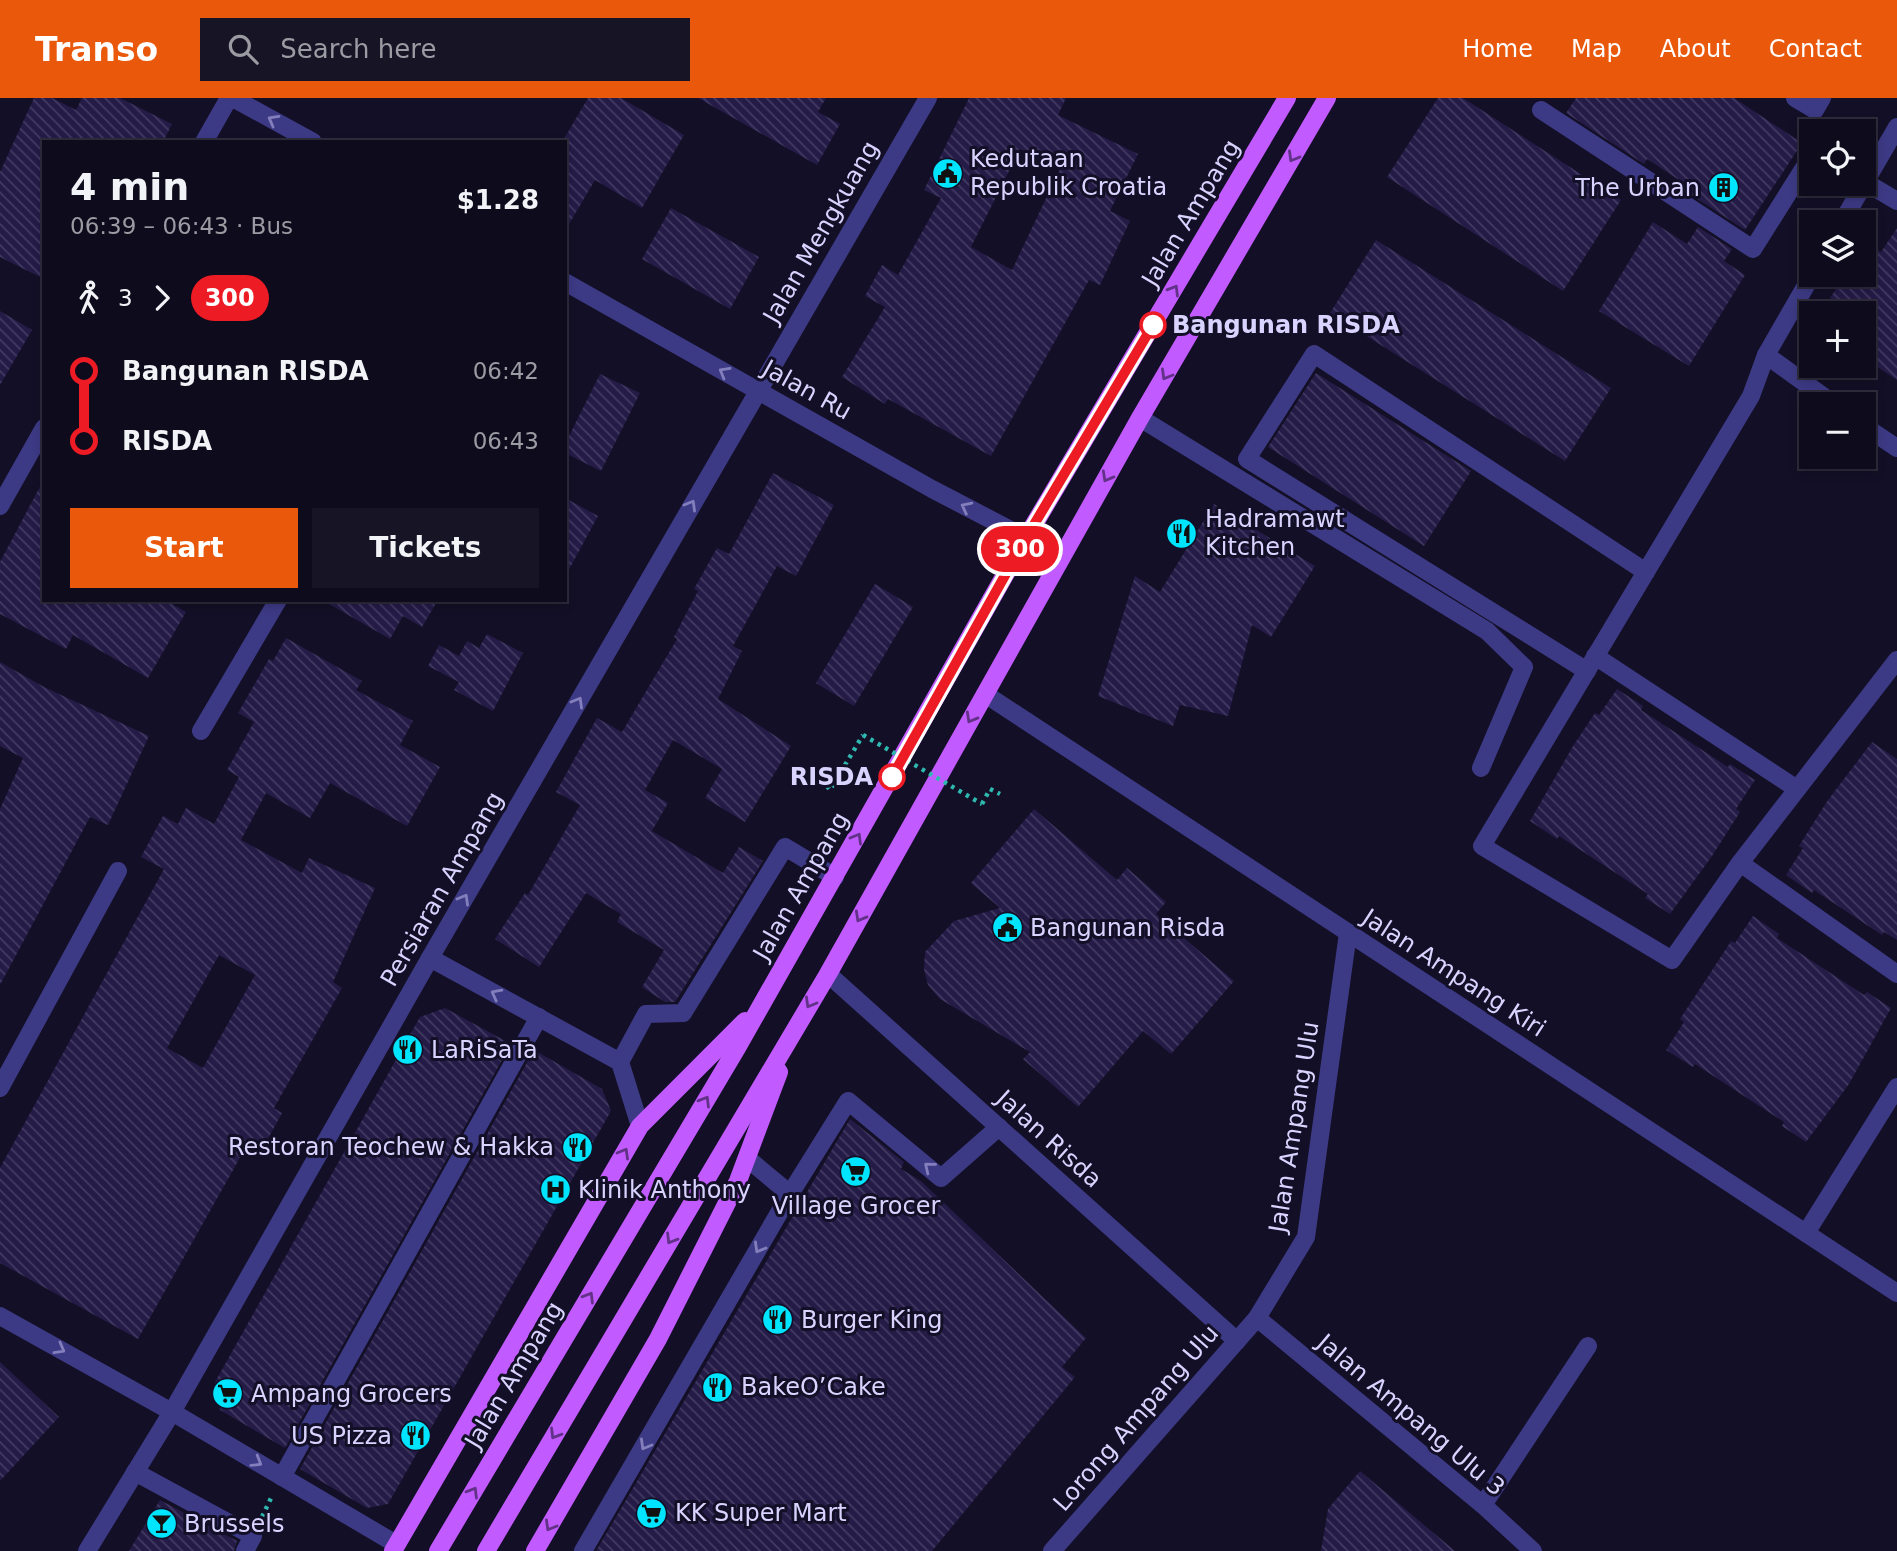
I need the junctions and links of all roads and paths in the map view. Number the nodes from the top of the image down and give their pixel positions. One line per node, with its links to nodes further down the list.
1 (231, 98): 9 (street); 10 (street, one-way to 1)
2 (928, 98): 18 (street, Jalan Mengkuang)
3 (1287, 98): 25 (main road, Jalan Ampang, one-way to 3)
4 (1327, 98): 20 (main road, one-way to 20)
5 (1796, 98): 6 (street)
6 (1822, 98)
7 (1541, 110): 12 (street)
8 (1897, 127): 11 (street)
9 (205, 140)
10 (309, 140)
11 (1876, 163)
12 (1799, 176)
13 (1876, 189): 14 (street)
14 (1897, 201)
15 (567, 283): 18 (street, Jalan Ru, one-way to 15)
16 (1805, 287): 17 (street)
17 (1766, 355): 19 (street); 26 (street)
18 (757, 391): 25 (street, Jalan Ru, one-way to 18); 40 (street, Persiaran Ampang, one-way to 18)
19 (1817, 392)
20 (1140, 418): 30 (main road, one-way to 30); 32 (street)
21 (42, 432): 24 (street)
22 (1876, 434): 23 (street)
23 (1897, 448)
24 (0, 506)
25 (1026, 538): 38 (main road, Jalan Ampang, one-way to 25)
26 (1646, 572): 29 (street); 29 (street)
27 (277, 602): 31 (street)
28 (1897, 660): 34 (street)
29 (1591, 663): 34 (street); 36 (street)
30 (985, 694): 39 (street, Jalan Ampang Kiri); 41 (main road, one-way to 41)
31 (201, 731)
32 (1481, 768)
33 (827, 786): 35 (path, bridge)
34 (1797, 789): 36 (street)
35 (1000, 794)
36 (1740, 863): 42 (street)
37 (118, 871): 48 (street)
38 (835, 877): 43 (main road, Jalan Ampang); 46 (street)
39 (1348, 933): 53 (street, Jalan Ampang Kiri); 56 (street, Jalan Ampang Ulu)
40 (430, 958): 44 (street, one-way to 40); 59 (street, Persiaran Ampang)
41 (828, 974): 45 (main road, one-way to 45); 50 (street, Jalan Risda)
42 (1897, 974)
43 (762, 1004): 49 (main road); 66 (main road, Jalan Ampang, one-way to 43)
44 (539, 1017): 46 (street); 61 (street)
45 (793, 1032): 51 (main road); 67 (main road, one-way to 67)
46 (620, 1062): 49 (street)
47 (1897, 1087): 53 (street)
48 (0, 1088)
49 (640, 1126): 64 (main road, one-way to 49)
50 (999, 1127): 52 (street, one-way to 52); 57 (street, Jalan Risda)
51 (748, 1159): 52 (street); 68 (main road, one-way to 68)
52 (790, 1194): 69 (street, one-way to 69)
53 (1806, 1233): 54 (street, Jalan Ampang Kiri)
54 (1897, 1293)
55 (0, 1316): 59 (street, one-way to 59)
56 (1257, 1318): 57 (street, Lorong Ampang Ulu); 62 (street, Jalan Ampang Ulu 3)
57 (1237, 1341): 70 (street, Lorong Ampang Ulu)
58 (1587, 1346): 62 (street)
59 (172, 1412): 60 (street, Persiaran Ampang); 61 (street, one-way to 61)
60 (135, 1472): 63 (street); 65 (street, Persiaran Ampang)
61 (282, 1477): 63 (path); 64 (street)
62 (1483, 1505): 71 (street, Jalan Ampang Ulu 3)
63 (249, 1543)
64 (395, 1548)
65 (86, 1551)
66 (438, 1551)
67 (486, 1551)
68 (536, 1551)
69 (583, 1551)
70 (1052, 1551)
71 (1532, 1551)

